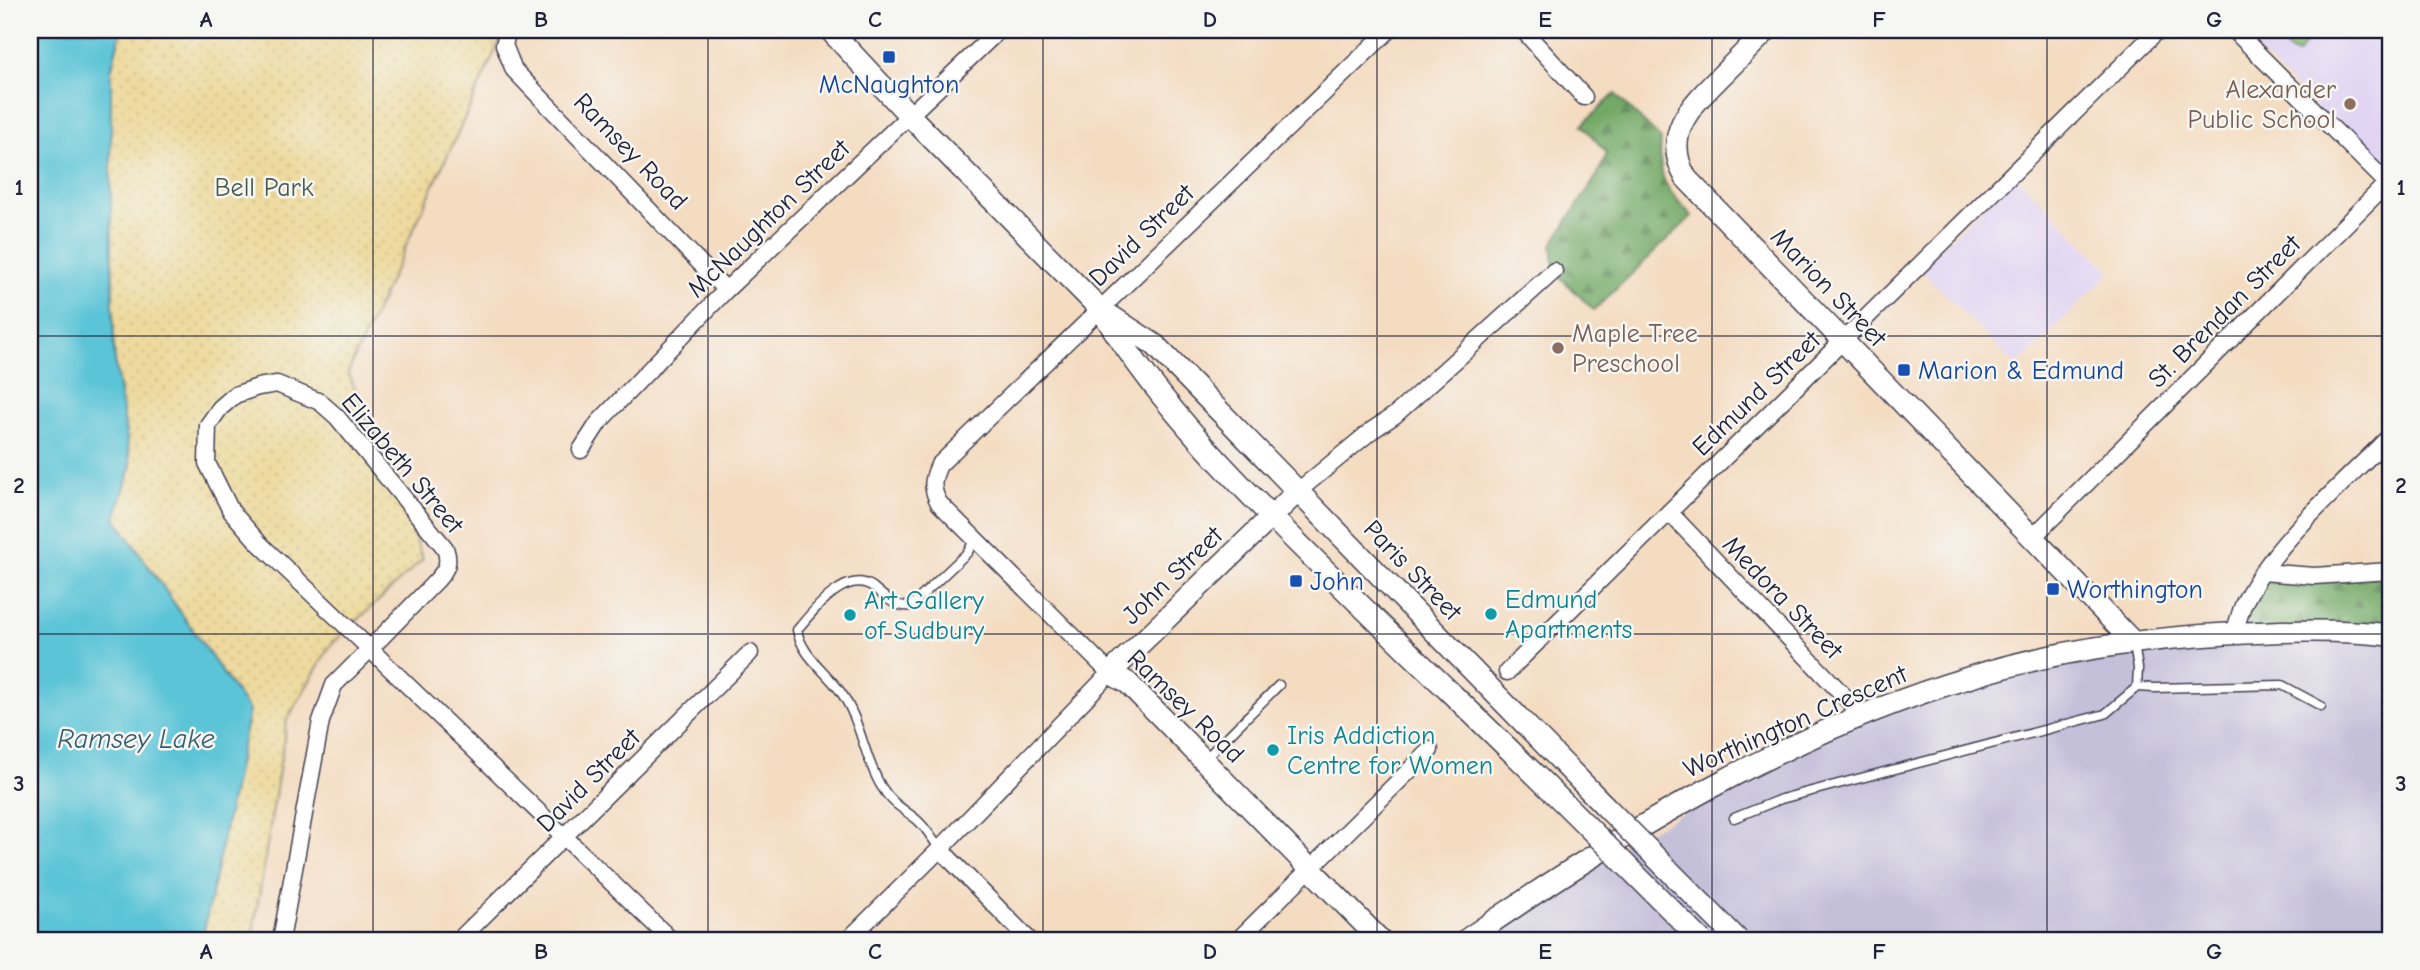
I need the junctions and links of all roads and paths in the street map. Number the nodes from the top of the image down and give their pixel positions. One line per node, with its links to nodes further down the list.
1 (830, 30): 10 (street, Paris Street)
2 (999, 30): 10 (street, McNaughton Street)
3 (1388, 30): 14 (street, David Street)
4 (1522, 30): 9 (street)
5 (1768, 30): 15 (street, Marion Street)
6 (2158, 30): 15 (street, Edmund Street)
7 (2234, 30): 11 (street)
8 (506, 37): 13 (street, Ramsey Road)
9 (1584, 97)
10 (910, 116): 13 (street, McNaughton Street); 14 (street, Paris Street)
11 (2389, 183): 22 (street, St. Brendan Street)
12 (1554, 271): 19 (street, John Street)
13 (726, 290): 17 (street, McNaughton Street)
14 (1100, 309): 18 (street, David Street); 19 (street, Paris Street); 21 (street, Paris Street)
15 (1843, 342): 20 (street, Edmund Street); 22 (street, Marion Street)
16 (2390, 436): 25 (street)
17 (581, 450)
18 (932, 480): 23 (street, Ramsey Road)
19 (1297, 492): 21 (street, John Street); 52 (street, Paris Street, bridge)
20 (1669, 512): 31 (street, Edmund Street); 36 (street, Medora Street)
21 (1271, 517): 32 (street, John Street); 51 (street, Paris Street, bridge)
22 (2033, 537): 28 (street, Marion Street)
23 (975, 538): 32 (street, Ramsey Road); 41 (lane)
24 (2390, 571): 25 (street)
25 (2262, 572): 26 (street)
26 (2234, 634): 27 (street, Worthington Crescent); 28 (street, Worthington Crescent)
27 (2390, 635)
28 (2133, 642): 34 (lane); 36 (street, Worthington Crescent)
29 (370, 649): 29 (street, Elizabeth Street); 40 (street, Elizabeth Street); 43 (street)
30 (750, 653): 40 (street, David Street)
31 (1507, 672)
32 (1111, 673): 38 (street, Ramsey Road); 41 (street, John Street)
33 (1279, 685): 38 (lane)
34 (2137, 687): 35 (lane); 39 (lane)
35 (2322, 706)
36 (1862, 715): 50 (street, Worthington Crescent)
37 (1430, 750): 42 (street)
38 (1204, 760): 42 (street, Ramsey Road)
39 (1734, 818)
40 (566, 837): 44 (street, David Street); 45 (street, Elizabeth Street)
41 (940, 849): 46 (street, John Street); 47 (street)
42 (1310, 869): 48 (street); 49 (street, Ramsey Road)
43 (281, 940)
44 (459, 940)
45 (671, 940)
46 (848, 940)
47 (1029, 940)
48 (1238, 940)
49 (1380, 940)
50 (1466, 940)
51 (1700, 940)
52 (1738, 940)

